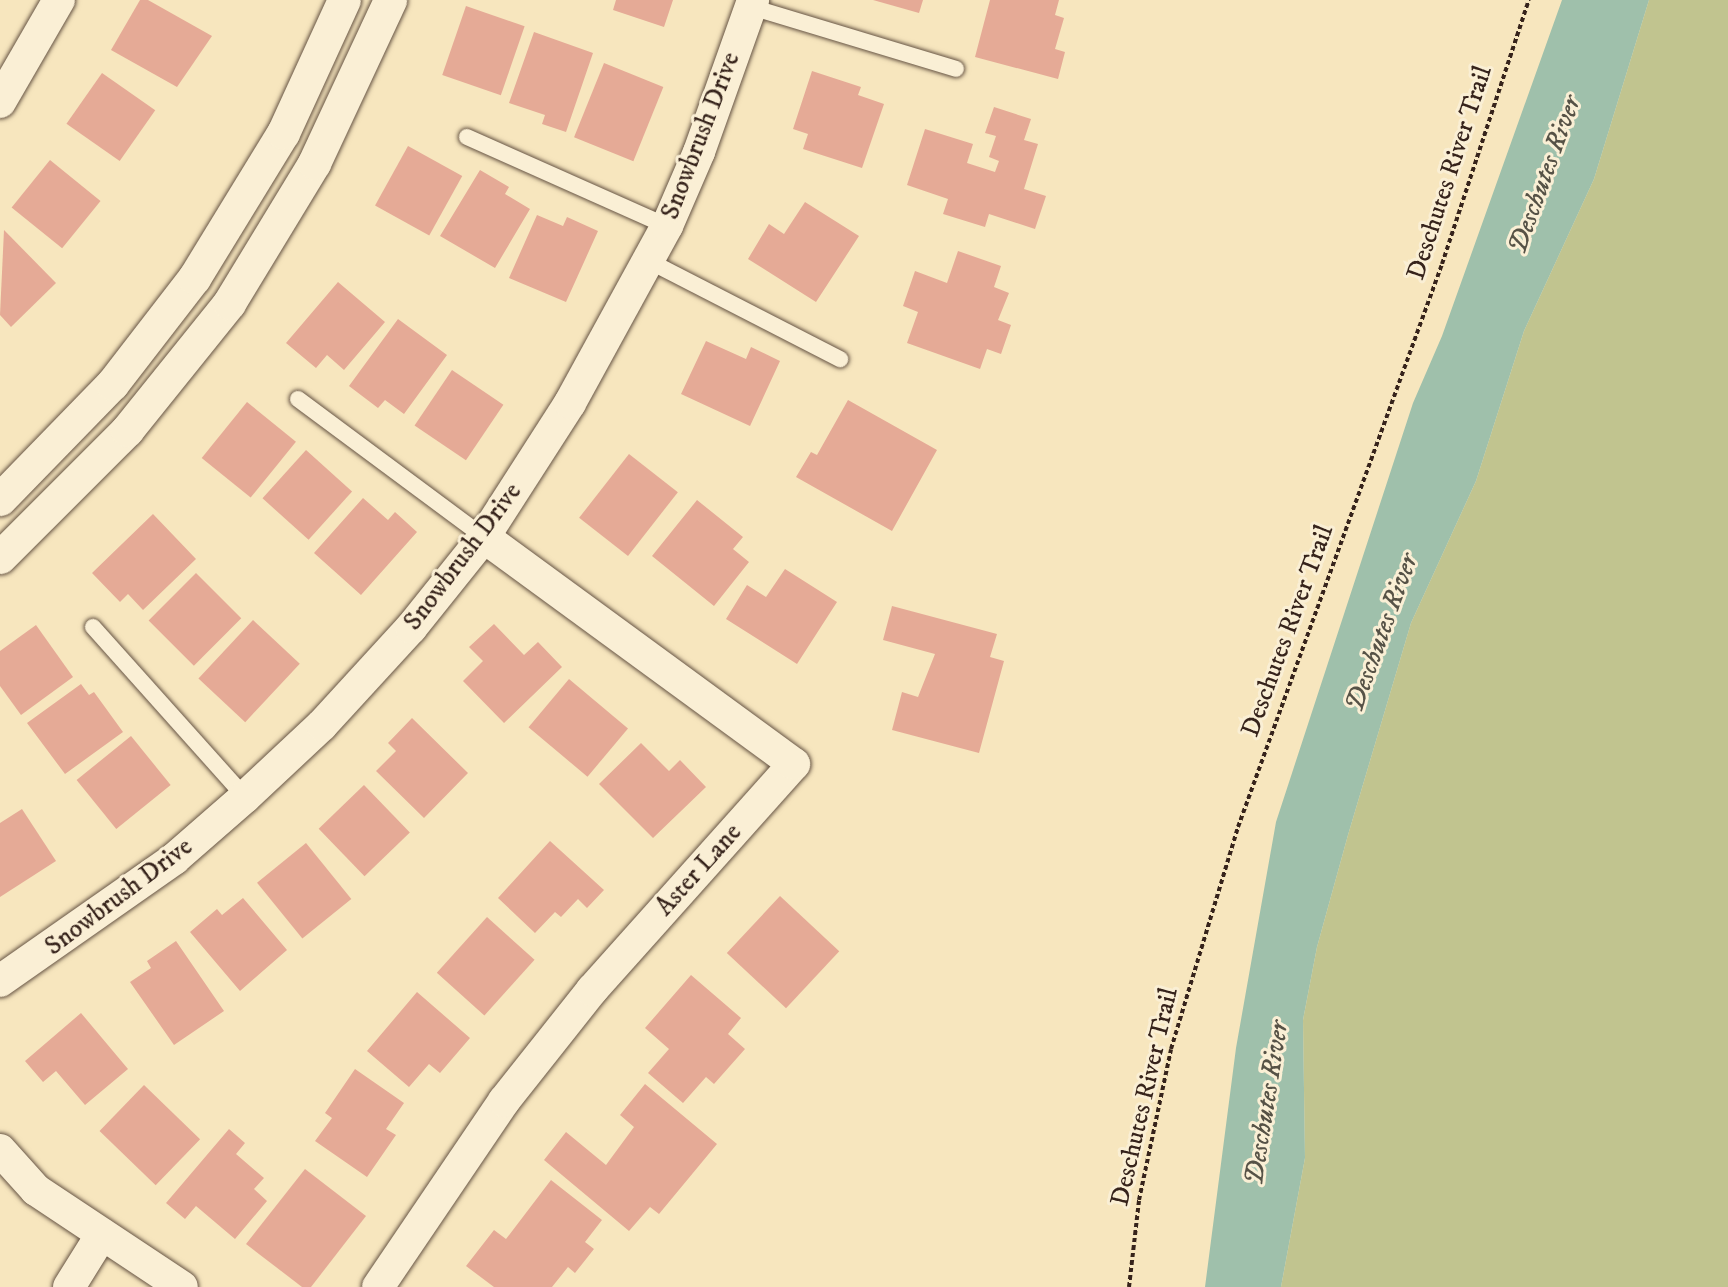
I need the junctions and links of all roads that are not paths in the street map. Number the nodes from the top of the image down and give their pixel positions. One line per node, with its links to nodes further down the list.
1 (59, 0): 6 (street)
2 (344, 0): 12 (main road)
3 (390, 0): 14 (main road)
4 (752, 3): 5 (lane); 8 (street, Snowbrush Drive)
5 (956, 69)
6 (0, 102)
7 (467, 136): 8 (lane)
8 (667, 226): 9 (street, Snowbrush Drive)
9 (650, 261): 10 (lane); 13 (street, Snowbrush Drive)
10 (840, 359)
11 (298, 399): 13 (lane)
12 (0, 499)
13 (484, 537): 16 (street, Snowbrush Drive); 22 (street, Aster Lane)
14 (0, 557)
15 (93, 627): 16 (lane)
16 (245, 797): 17 (street, Snowbrush Drive)
17 (0, 981)
18 (0, 1150): 19 (street)
19 (102, 1234): 20 (street); 21 (street)
20 (69, 1287)
21 (182, 1287)
22 (378, 1287)

